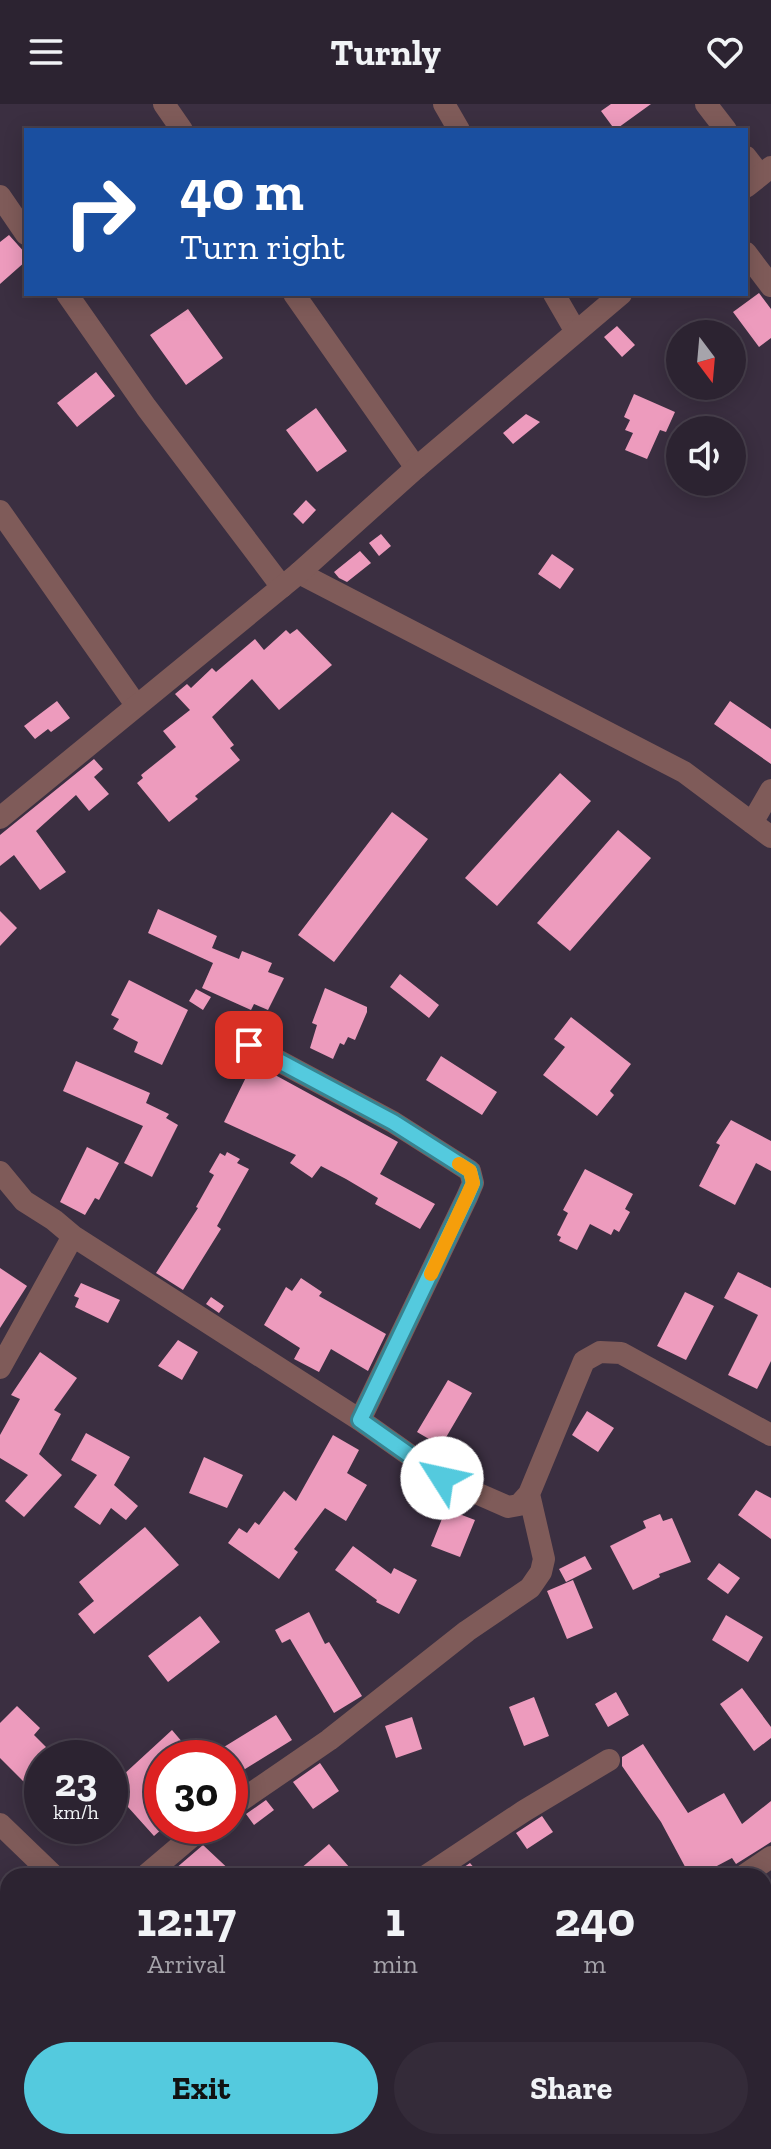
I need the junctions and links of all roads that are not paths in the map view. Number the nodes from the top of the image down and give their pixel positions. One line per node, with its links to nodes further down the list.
1 (164, 104): 4 (street)
2 (444, 104): 5 (street)
3 (706, 104): 6 (street)
4 (181, 128)
5 (458, 128)
6 (724, 128)
7 (0, 196): 8 (street)
8 (24, 231)
9 (748, 256): 10 (street)
10 (771, 286)
11 (68, 296): 19 (street)
12 (295, 296): 16 (street)
13 (555, 296): 15 (street)
14 (619, 296): 15 (street)
15 (576, 332): 16 (street)
16 (416, 468): 18 (street)
17 (0, 511): 20 (street)
18 (299, 573): 19 (street); 23 (street)
19 (282, 587): 20 (street)
20 (136, 705): 22 (street)
21 (771, 790): 23 (street)
22 (0, 818)
23 (752, 823): 24 (street)
24 (771, 837)
25 (249, 1045): 29 (street)
26 (0, 1172): 27 (street)
27 (73, 1236): 28 (street); 29 (street)
28 (0, 1368)
29 (360, 1420): 31 (street)
30 (771, 1435): 31 (street)
31 (529, 1494): 33 (street)
32 (609, 1760): 38 (street)
33 (248, 1796)
34 (0, 1824): 36 (street)
35 (183, 1844): 37 (street)
36 (46, 1868)
37 (154, 1868)
38 (439, 1868)

